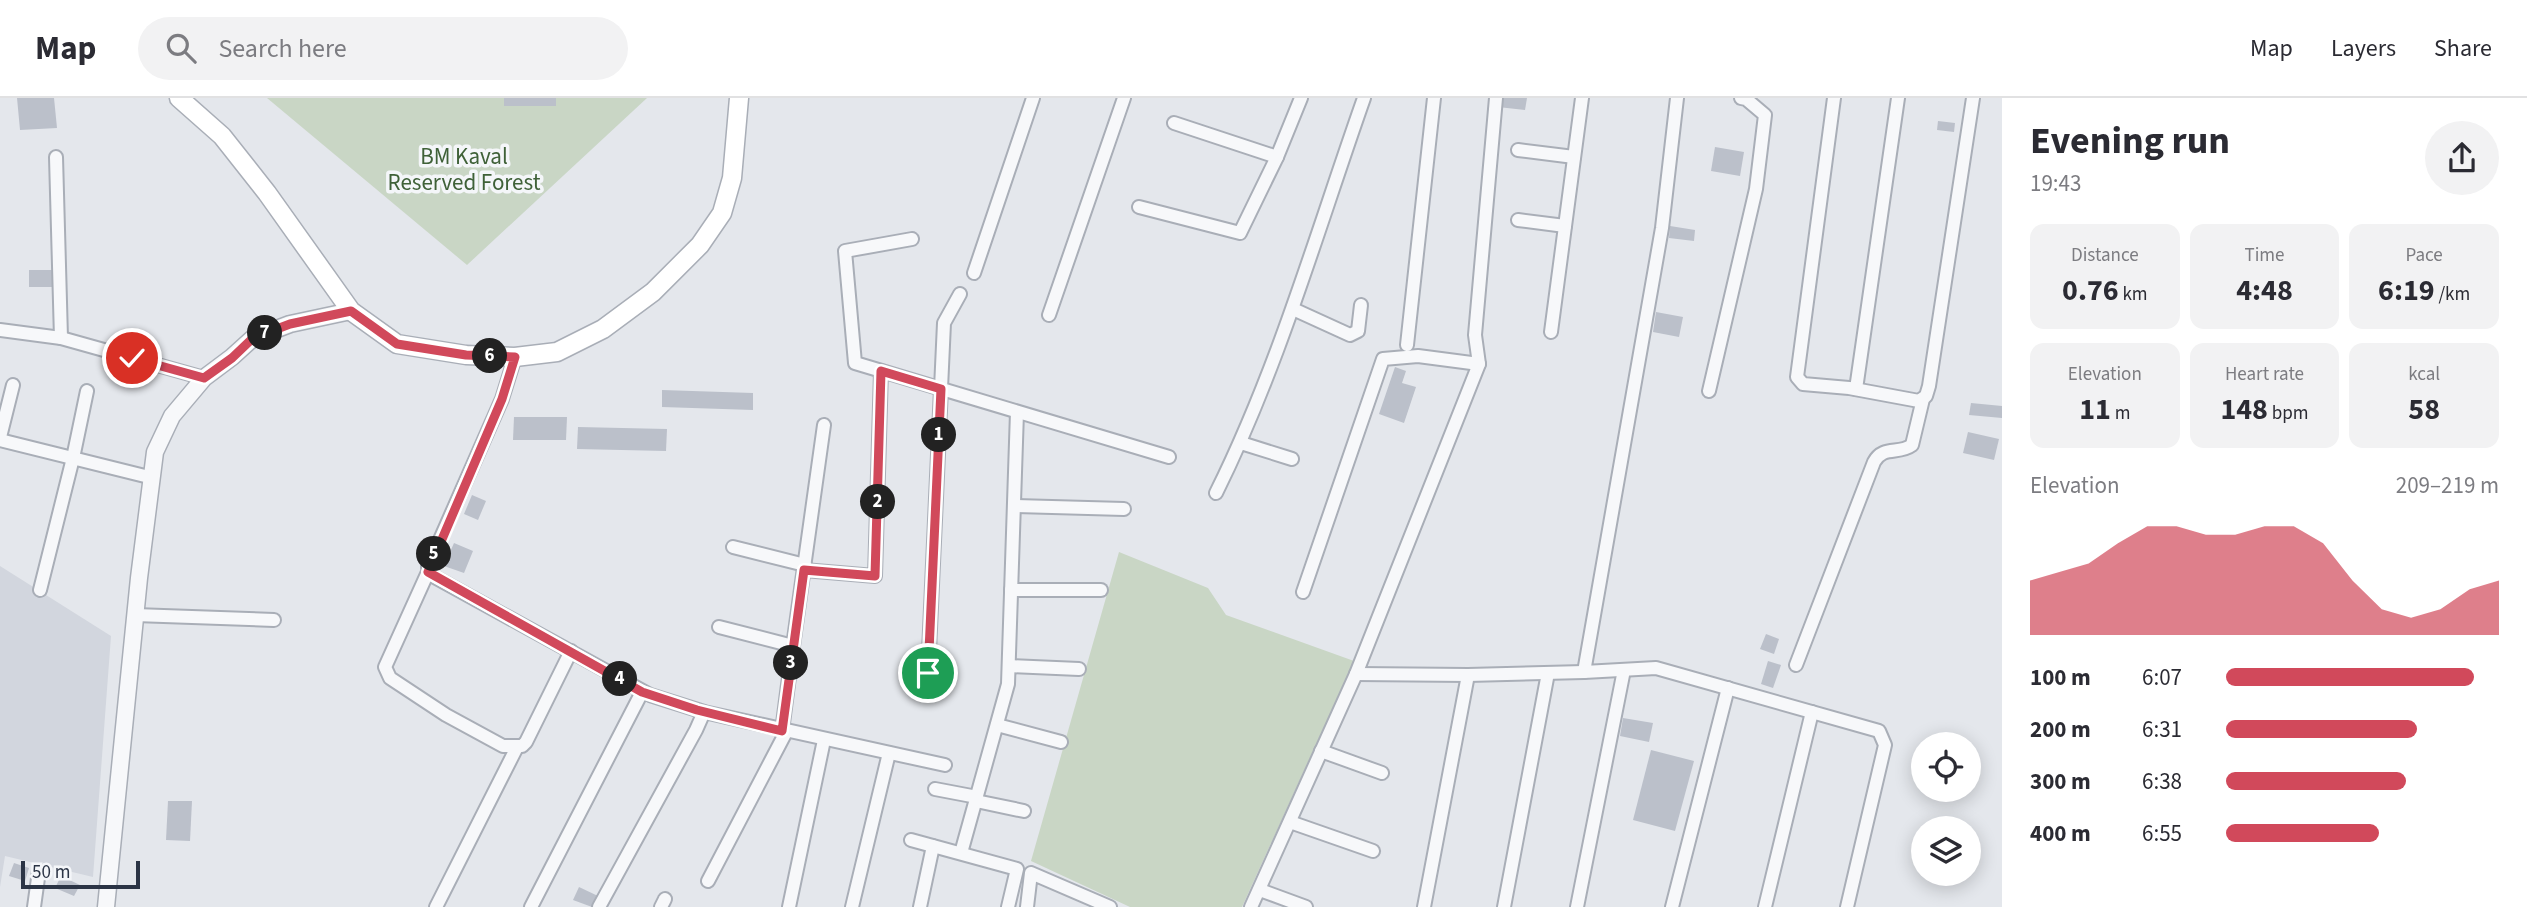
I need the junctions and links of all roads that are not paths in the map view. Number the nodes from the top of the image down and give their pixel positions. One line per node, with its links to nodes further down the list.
1 (178, 98): 28 (main road)
2 (739, 98): 34 (main road)
3 (1033, 98): 24 (street)
4 (1124, 98): 29 (street)
5 (1301, 98): 18 (street)
6 (1364, 98): 27 (street)
7 (1434, 98): 33 (street)
8 (1496, 98): 35 (street)
9 (1582, 98): 19 (street)
10 (1676, 98): 71 (street)
11 (1741, 98): 42 (street)
12 (1835, 98): 40 (street)
13 (1898, 98): 40 (street)
14 (1973, 98): 43 (street)
15 (1174, 123): 18 (street)
16 (1518, 150): 19 (street)
17 (57, 157): 32 (street)
18 (1277, 157): 20 (street)
19 (1574, 157): 22 (street)
20 (1139, 207)
21 (1518, 220): 22 (street)
22 (1565, 226): 31 (street)
23 (912, 239): 36 (street)
24 (974, 273)
25 (960, 294): 39 (street)
26 (1361, 305): 27 (street)
27 (1293, 310): 47 (street)
28 (351, 311): 34 (main road); 37 (street)
29 (1049, 315)
30 (0, 330): 32 (street)
31 (1551, 332)
32 (61, 338): 37 (street)
33 (1407, 345)
34 (515, 357): 57 (street)
35 (1479, 364): 61 (street); 74 (street)
36 (881, 371): 39 (street); 56 (street)
37 (204, 378): 51 (street)
38 (13, 385): 46 (street)
39 (941, 389): 44 (street); 72 (street)
40 (1856, 389): 43 (street)
41 (87, 391): 49 (street)
42 (1709, 391)
43 (1923, 399): 67 (street)
44 (1017, 412): 48 (street); 53 (street)
45 (824, 425): 56 (street)
46 (0, 438): 49 (street)
47 (1241, 443): 50 (street); 52 (street)
48 (1169, 457)
49 (73, 458): 51 (street); 58 (street)
50 (1292, 459)
51 (153, 478): 62 (street)
52 (1216, 493)
53 (1014, 506): 54 (street); 59 (street)
54 (1124, 509)
55 (733, 547): 56 (street)
56 (804, 568): 65 (street)
57 (428, 572): 66 (street); 84 (street)
58 (40, 590)
59 (1011, 590): 60 (street); 68 (street)
60 (1101, 590)
61 (1303, 592)
62 (135, 615): 63 (street); 102 (street)
63 (274, 620)
64 (719, 627): 65 (street)
65 (793, 646): 81 (street)
66 (571, 651): 77 (street); 84 (street)
67 (1796, 665)
68 (1009, 666): 69 (street); 80 (street)
69 (1079, 669)
70 (1624, 670): 71 (street); 76 (street); 116 (street)
71 (1584, 672): 73 (street)
72 (928, 673)
73 (1548, 673): 75 (street); 115 (street)
74 (1356, 674): 75 (street); 85 (street)
75 (1468, 675): 114 (street)
76 (1728, 688): 79 (street); 117 (street)
77 (642, 692): 78 (street); 104 (street)
78 (704, 712): 81 (street); 105 (street)
79 (1812, 712): 118 (street); 119 (street)
80 (997, 724): 83 (street); 90 (street)
81 (784, 731): 82 (street); 98 (street)
82 (824, 740): 86 (street); 106 (street)
83 (1061, 741)
84 (517, 747): 103 (street)
85 (1321, 751): 88 (street); 92 (street)
86 (889, 753): 87 (street); 107 (street)
87 (945, 765)
88 (1382, 773)
89 (935, 789): 90 (street)
90 (976, 799): 91 (street); 96 (street)
91 (1024, 811)
92 (1290, 822): 95 (street); 99 (street)
93 (911, 840): 94 (street)
94 (933, 846): 96 (street); 108 (street)
95 (1373, 850)
96 (961, 853): 109 (street)
97 (39, 871): 101 (street)
98 (708, 881)
99 (1260, 890): 112 (street); 113 (street)
100 (1097, 904): 110 (street); 111 (street)
101 (33, 907)
102 (106, 907)
103 (436, 907)
104 (531, 907)
105 (599, 907)
106 (789, 907)
107 (852, 907)
108 (920, 907)
109 (1008, 907)
110 (1027, 907)
111 (1110, 907)
112 (1251, 907)
113 (1306, 907)
114 (1424, 907)
115 (1504, 907)
116 (1577, 907)
117 (1672, 907)
118 (1765, 907)
119 (1847, 907)

